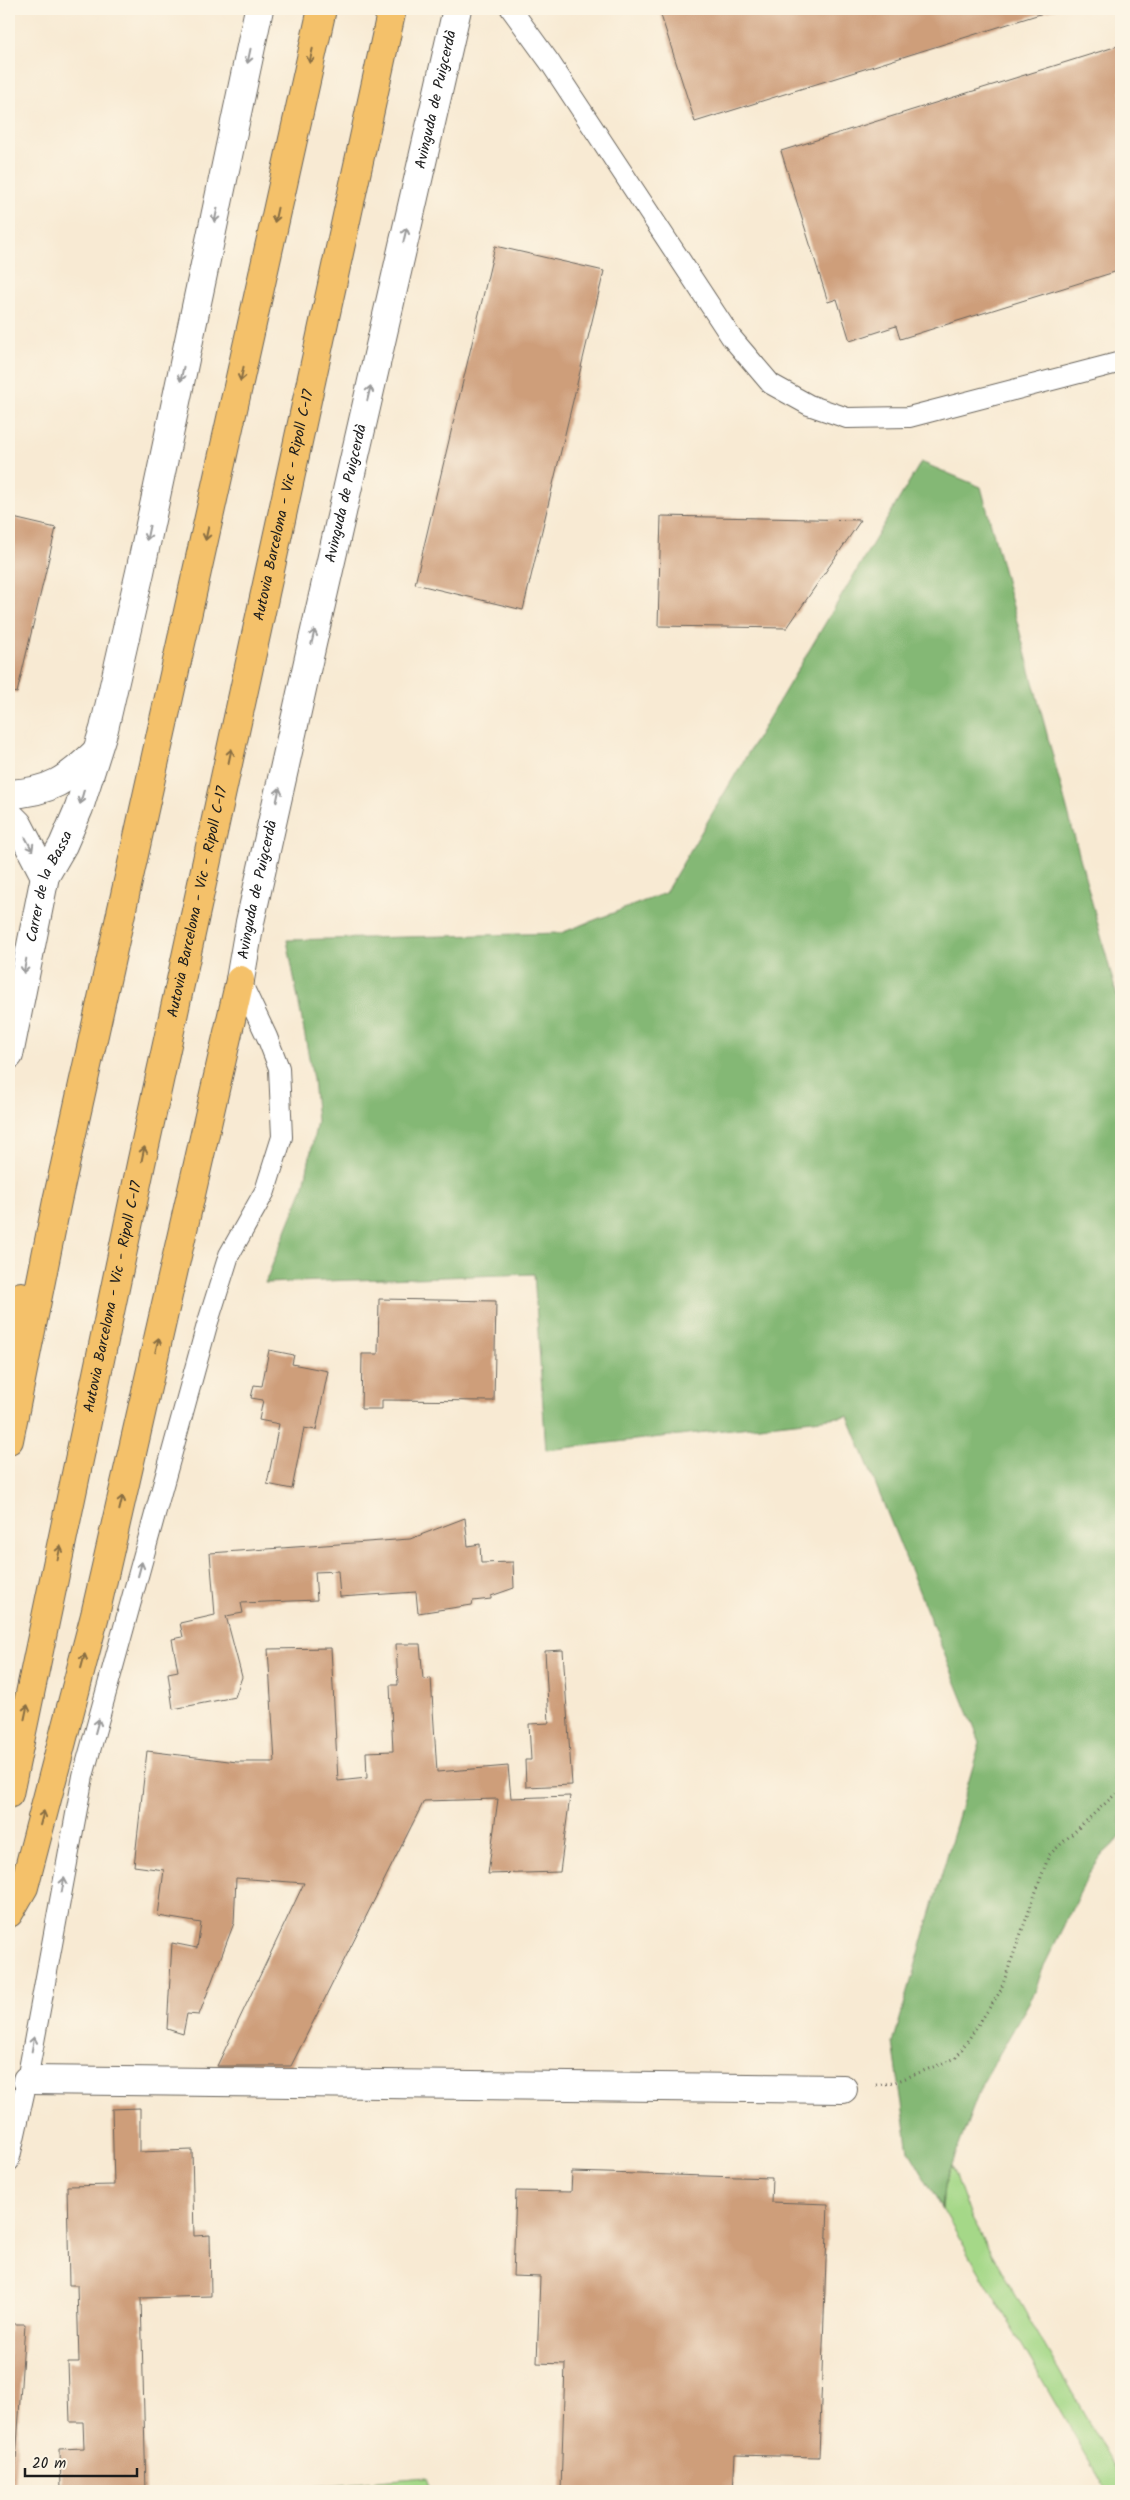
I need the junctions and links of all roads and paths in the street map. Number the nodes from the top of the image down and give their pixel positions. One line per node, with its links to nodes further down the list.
1 (259, 9): 7 (street, one-way to 7)
2 (322, 9): 13 (highway, one-way to 13)
3 (392, 9): 17 (highway, Autovia Barcelona - Vic - Ripoll C-17, one-way to 3)
4 (457, 9): 11 (street, Avinguda de Puigcerdà, one-way to 4)
5 (511, 9): 6 (lane)
6 (1121, 362)
7 (97, 751): 8 (street); 10 (street, Carrer de la Bassa, one-way to 10)
8 (9, 794)
9 (9, 815): 10 (street, one-way to 10)
10 (45, 876): 12 (street, Carrer de la Bassa, one-way to 12)
11 (240, 980): 18 (highway, one-way to 11); 19 (lane, one-way to 11)
12 (9, 1055)
13 (57, 1201): 14 (highway); 15 (highway)
14 (9, 1340)
15 (9, 1440)
16 (1121, 1789): 20 (path)
17 (9, 1794)
18 (9, 1913)
19 (27, 2080): 20 (street); 21 (lane)
20 (843, 2089)
21 (9, 2160)

